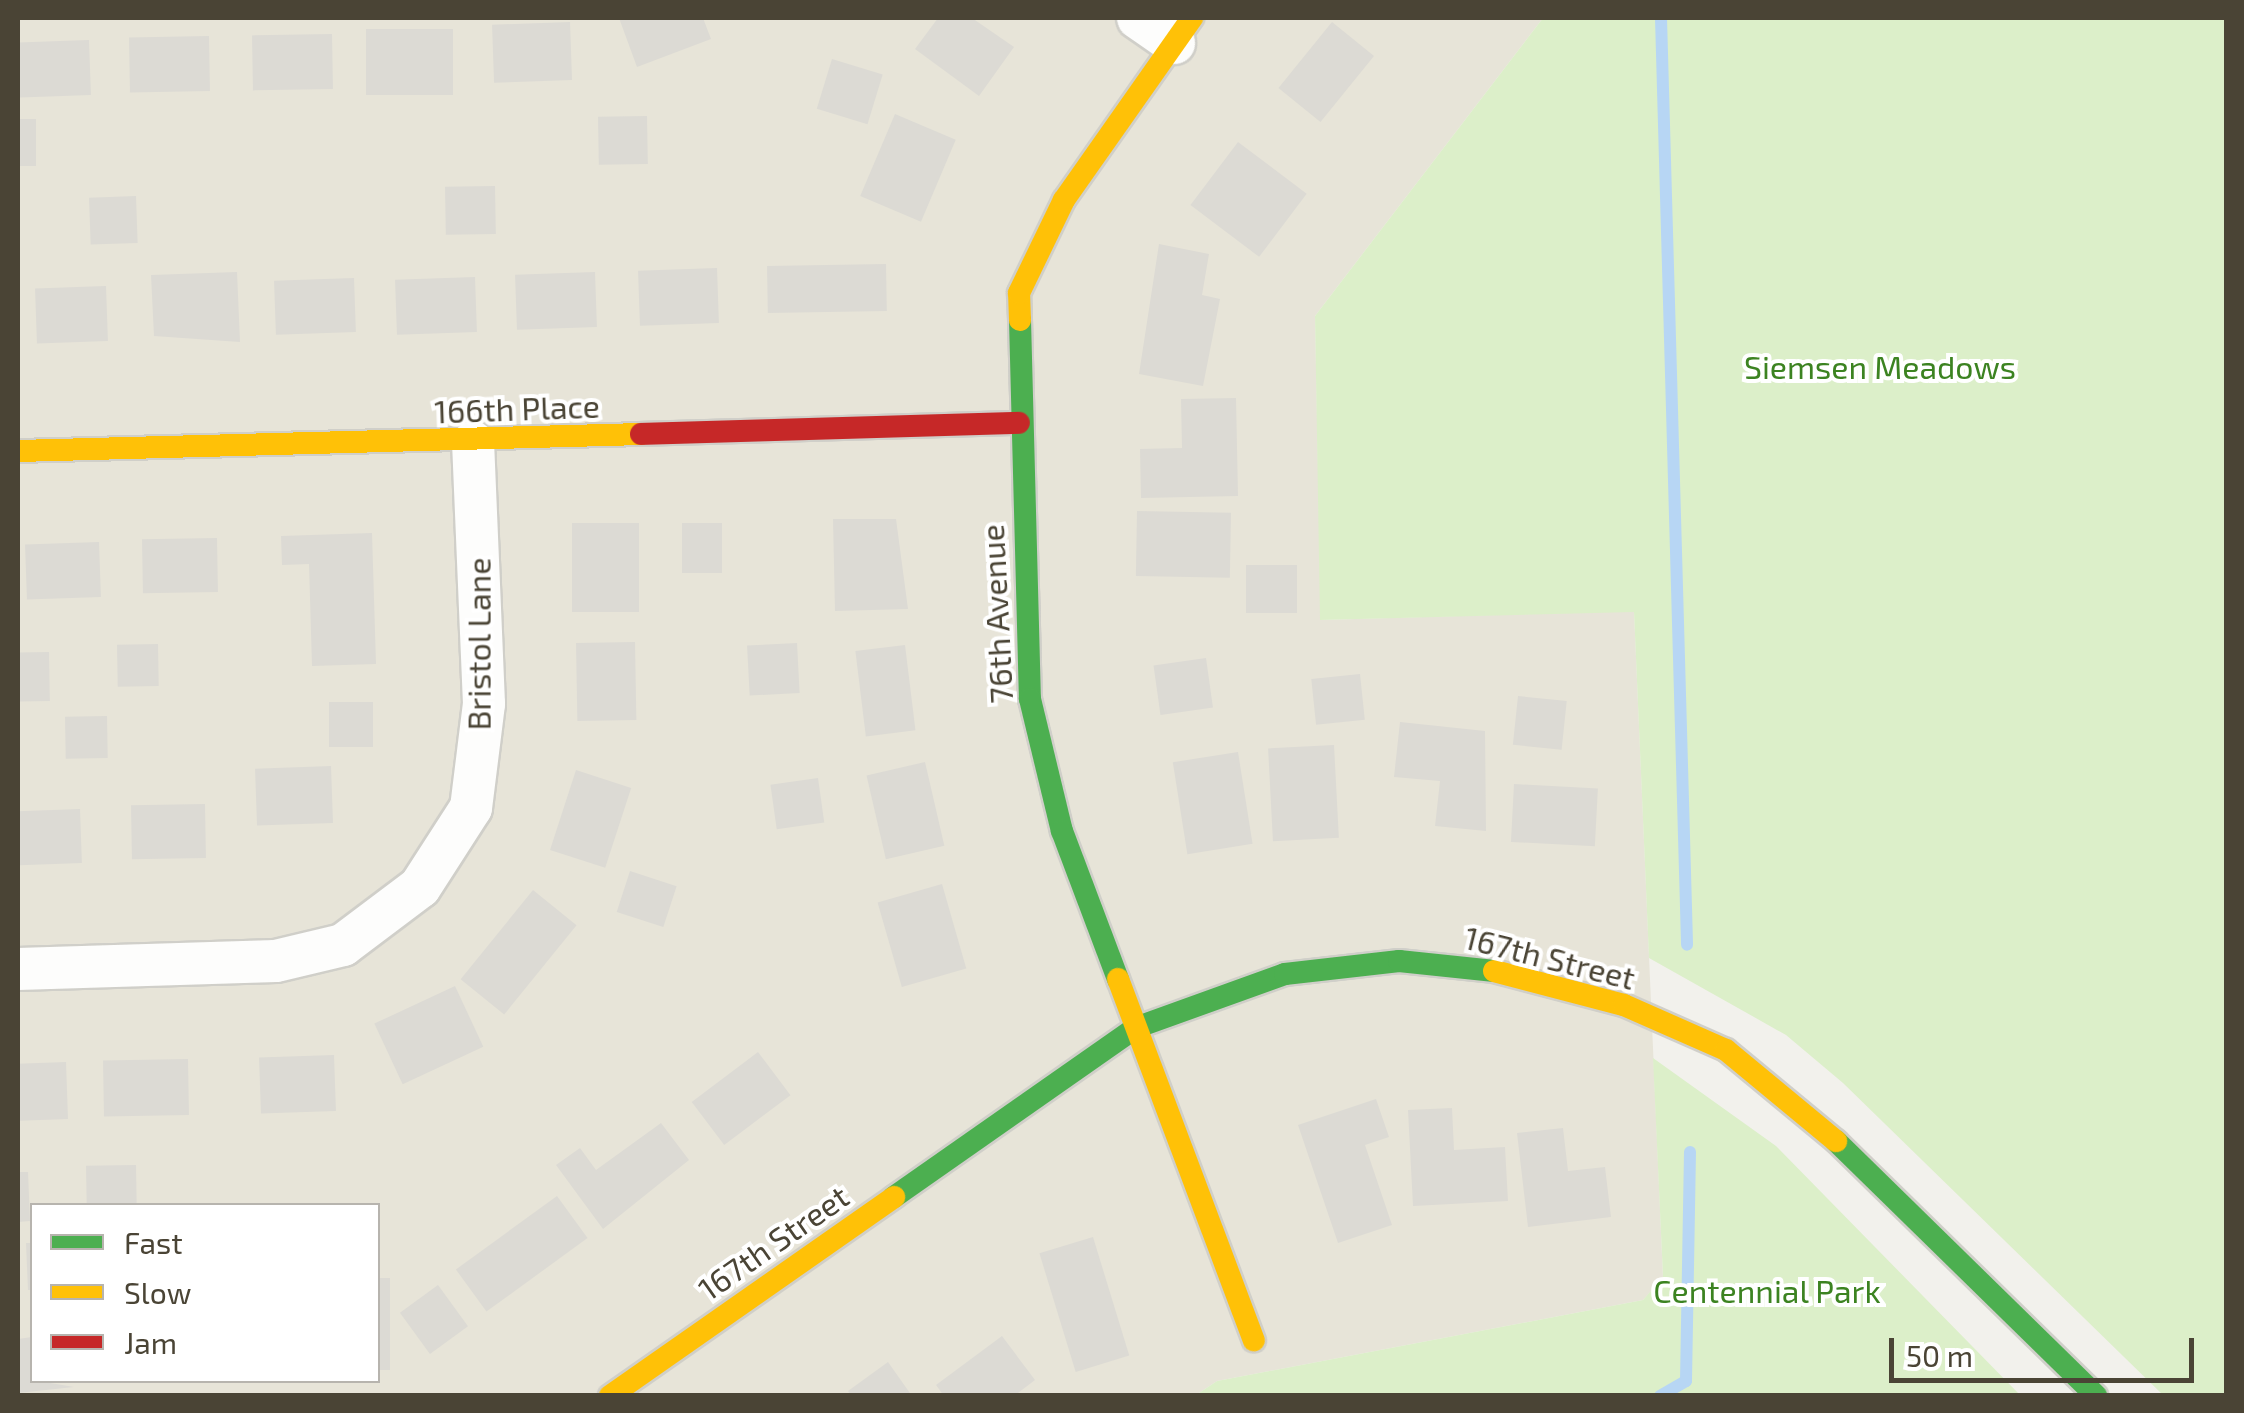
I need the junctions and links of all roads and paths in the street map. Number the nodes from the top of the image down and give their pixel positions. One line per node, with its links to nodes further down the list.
1 (1138, 18): 2 (street)
2 (1183, 30): 3 (street, 76th Avenue)
3 (1019, 422): 4 (street, 166th Place); 7 (street, 76th Avenue)
4 (473, 442): 5 (street, 166th Place); 6 (street, Bristol Lane)
5 (18, 451)
6 (18, 969)
7 (1135, 1028): 8 (street, 76th Avenue); 9 (street, 167th Street); 10 (street, 167th Street)
8 (1254, 1340)
9 (610, 1396)
10 (2096, 1396)

